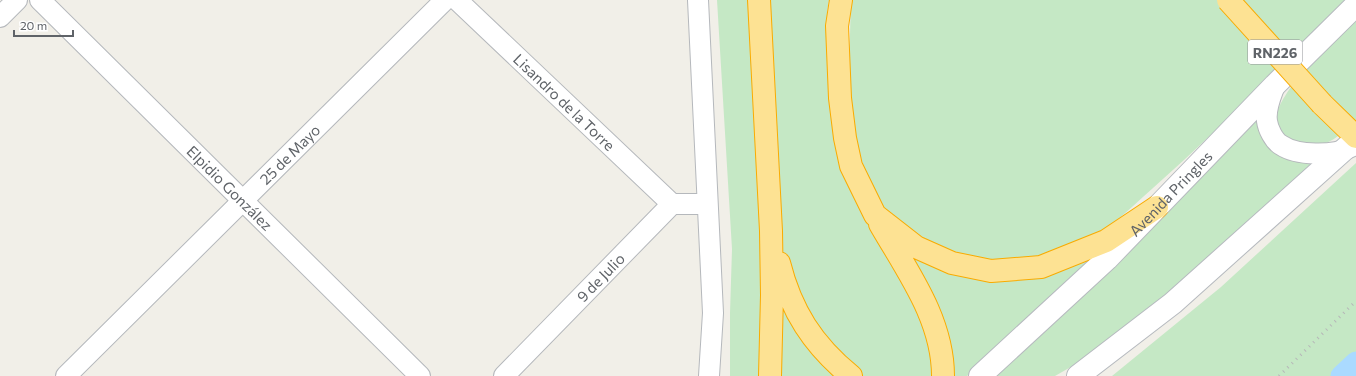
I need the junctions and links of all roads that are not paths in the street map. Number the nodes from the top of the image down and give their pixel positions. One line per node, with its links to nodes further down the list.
1 (17, 0): 10 (street)
2 (40, 0): 13 (street, Elpidio González)
3 (445, 0): 13 (street, 25 de Mayo)
4 (457, 0): 14 (street, Lisandro de la Torre)
5 (698, 0): 15 (street)
6 (759, 0): 18 (highway)
7 (840, 0): 17 (highway)
8 (1228, 0): 12 (highway, RN226, bridge)
9 (1356, 5): 11 (main road, Avenida Pringles)
10 (0, 17)
11 (1275, 85): 12 (street); 16 (main road, Avenida Pringles)
12 (1354, 142): 27 (main road)
13 (243, 199): 19 (street, 25 de Mayo); 20 (street, Elpidio González)
14 (672, 204): 15 (street); 21 (street, 9 de Julio)
15 (707, 204): 22 (street)
16 (1157, 207): 17 (highway); 26 (main road, Avenida Pringles)
17 (875, 215): 25 (highway)
18 (771, 231): 23 (highway); 24 (highway)
19 (66, 376)
20 (420, 376)
21 (504, 376)
22 (709, 376)
23 (770, 376)
24 (851, 376)
25 (944, 376)
26 (980, 376)
27 (1078, 376)

